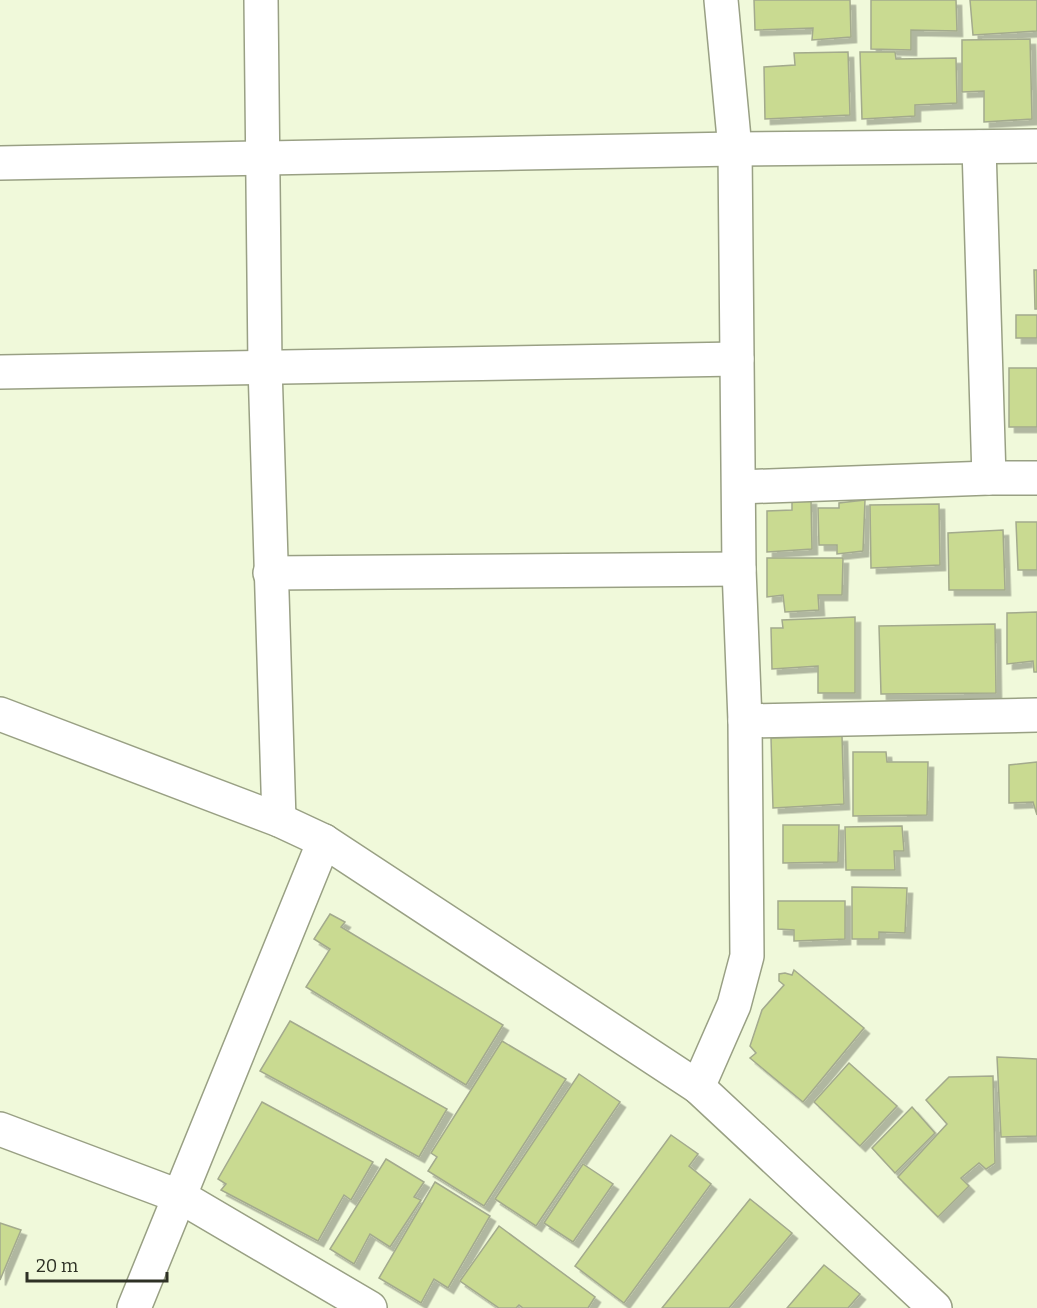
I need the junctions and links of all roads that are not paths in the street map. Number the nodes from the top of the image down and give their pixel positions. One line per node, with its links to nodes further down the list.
1 (261, 0): 6 (street)
2 (721, 0): 5 (street)
3 (1037, 146): 4 (street)
4 (979, 147): 5 (street); 11 (street)
5 (735, 149): 6 (street); 8 (street)
6 (263, 158): 7 (street); 9 (street)
7 (0, 163)
8 (737, 359): 9 (street); 13 (street)
9 (265, 366): 10 (street); 15 (street)
10 (0, 372)
11 (989, 478): 12 (street); 13 (street)
12 (1037, 478)
13 (739, 487): 14 (street)
14 (739, 568): 15 (street); 18 (street)
15 (270, 573): 19 (street)
16 (0, 714): 19 (street)
17 (1037, 715): 18 (street)
18 (745, 721): 21 (street)
19 (279, 820): 20 (street)
20 (324, 841): 21 (street); 23 (street)
21 (698, 1087): 26 (street)
22 (0, 1129): 23 (street)
23 (181, 1197): 24 (street); 25 (street)
24 (134, 1308)
25 (370, 1308)
26 (935, 1308)

